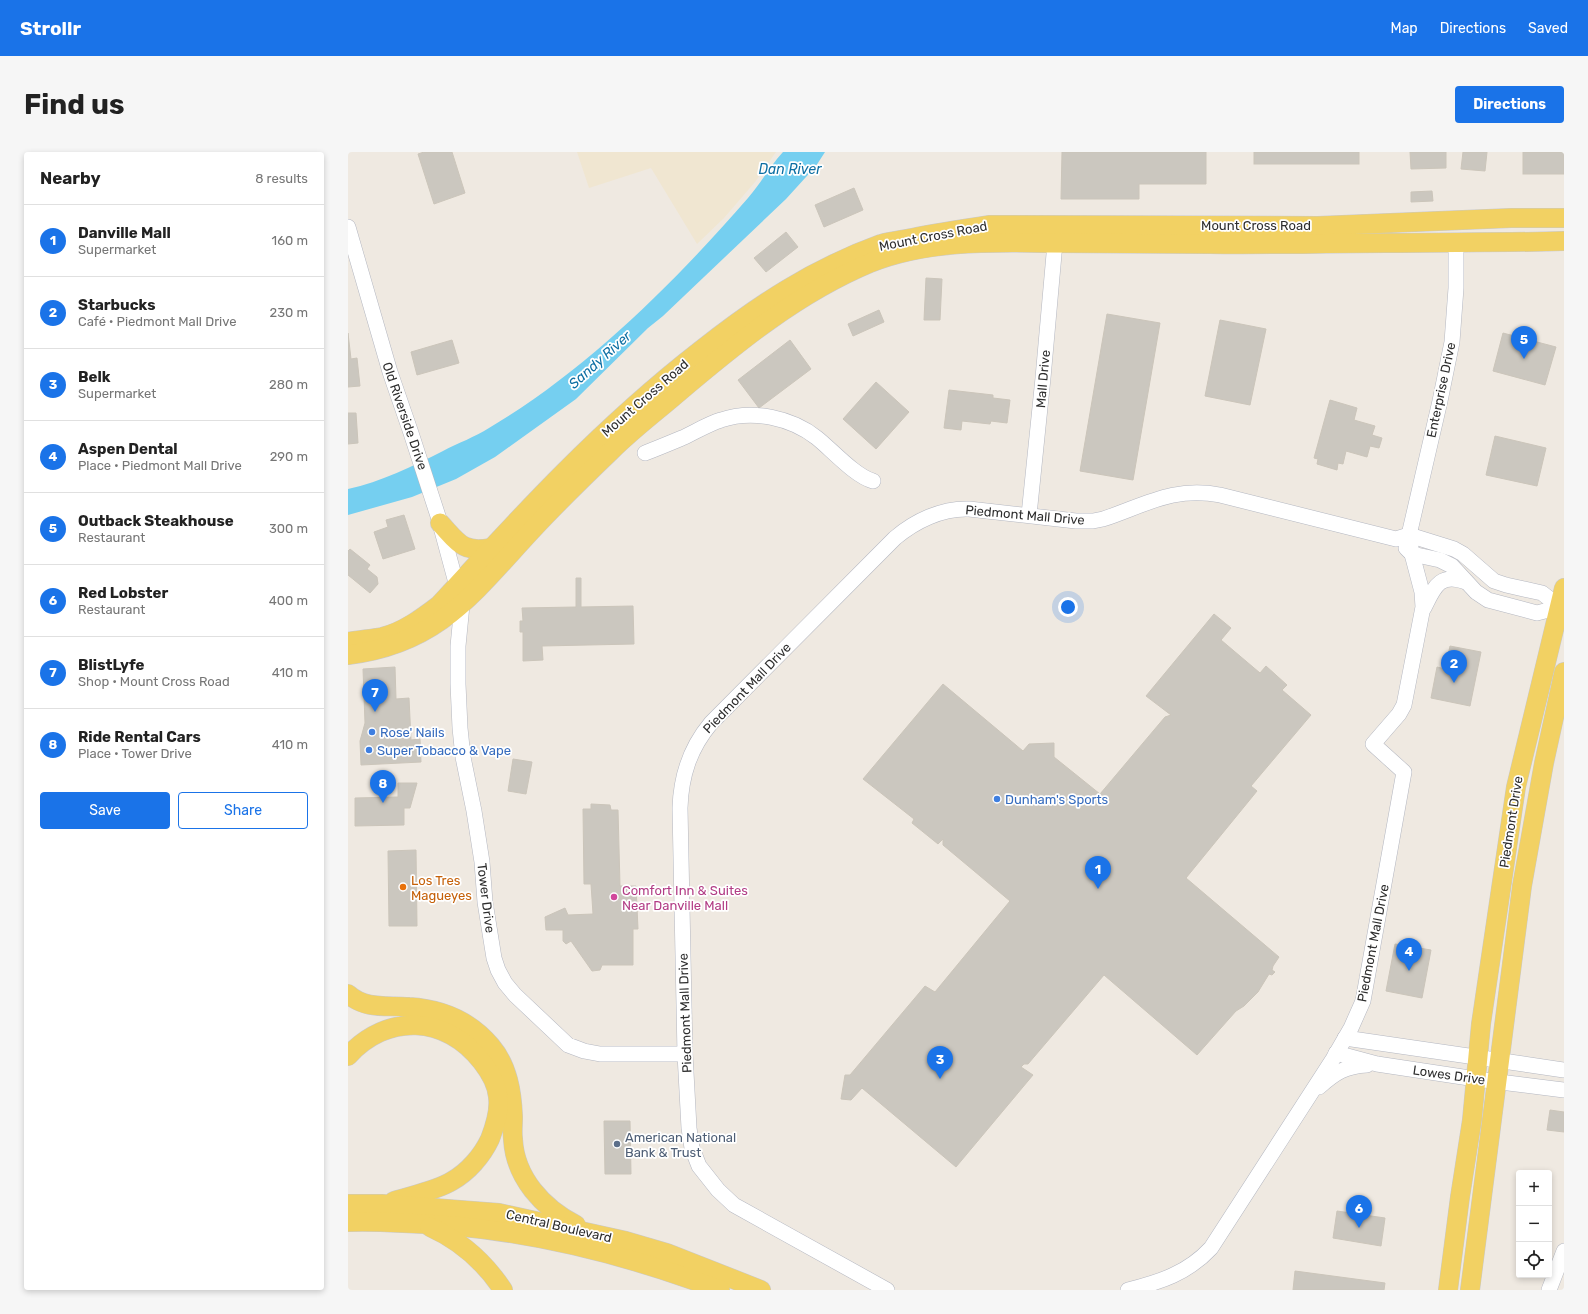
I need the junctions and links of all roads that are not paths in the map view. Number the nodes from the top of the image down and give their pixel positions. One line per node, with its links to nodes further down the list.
1 (1564, 218): 11 (main road, Mount Cross Road)
2 (348, 227): 9 (street, Old Riverside Drive)
3 (1564, 241): 5 (main road, Mount Cross Road)
4 (1054, 243): 5 (main road, Mount Cross Road); 8 (street, Mall Drive); 16 (main road, Mount Cross Road)
5 (1456, 243): 10 (street, Enterprise Drive)
6 (645, 453): 7 (street)
7 (873, 481)
8 (1029, 515): 10 (street, Piedmont Mall Drive); 25 (street, Piedmont Mall Drive)
9 (439, 520): 11 (main road); 14 (street, Old Riverside Drive)
10 (1403, 537): 12 (street, Piedmont Mall Drive); 17 (street)
11 (490, 548): 14 (main road, Mount Cross Road)
12 (1412, 554): 13 (street); 18 (street, Piedmont Mall Drive)
13 (1466, 582): 17 (street); 18 (street)
14 (457, 584): 16 (street, Old Riverside Drive); 19 (main road, Mount Cross Road)
15 (1564, 588): 17 (main road, Piedmont Drive)
16 (462, 605): 20 (main road, Mount Cross Road); 25 (street, Tower Drive)
17 (1562, 608): 27 (main road, Piedmont Drive)
18 (1423, 611): 23 (street, Piedmont Mall Drive)
19 (348, 642)
20 (348, 655)
21 (1564, 672): 28 (main road, Piedmont Drive)
22 (348, 994): 38 (main road)
23 (1345, 1038): 24 (street, Piedmont Mall Drive); 27 (street, Lowes Drive)
24 (1336, 1053): 29 (street, Lowes Drive); 34 (street, Piedmont Mall Drive)
25 (685, 1054): 43 (street, Piedmont Mall Drive)
26 (348, 1056): 35 (main road)
27 (1478, 1059): 28 (street, Lowes Drive); 31 (main road, Piedmont Drive)
28 (1500, 1062): 30 (street, Lowes Drive); 32 (main road, Piedmont Drive)
29 (1377, 1064): 31 (street, Lowes Drive); 34 (street)
30 (1564, 1070)
31 (1476, 1079): 32 (street, Lowes Drive); 45 (main road, Piedmont Drive)
32 (1497, 1082): 33 (street, Lowes Drive); 46 (main road, Piedmont Drive)
33 (1564, 1090)
34 (1308, 1097): 44 (street, Piedmont Mall Drive)
35 (382, 1204): 36 (main road, Central Boulevard); 38 (main road, Central Boulevard)
36 (350, 1216): 37 (main road, Central Boulevard)
37 (423, 1224): 40 (main road); 41 (main road, Central Boulevard)
38 (592, 1233): 42 (main road, Central Boulevard)
39 (1564, 1251): 47 (street)
40 (503, 1290)
41 (720, 1290)
42 (761, 1290)
43 (887, 1290)
44 (1128, 1290)
45 (1448, 1290)
46 (1470, 1290)
47 (1549, 1290)

